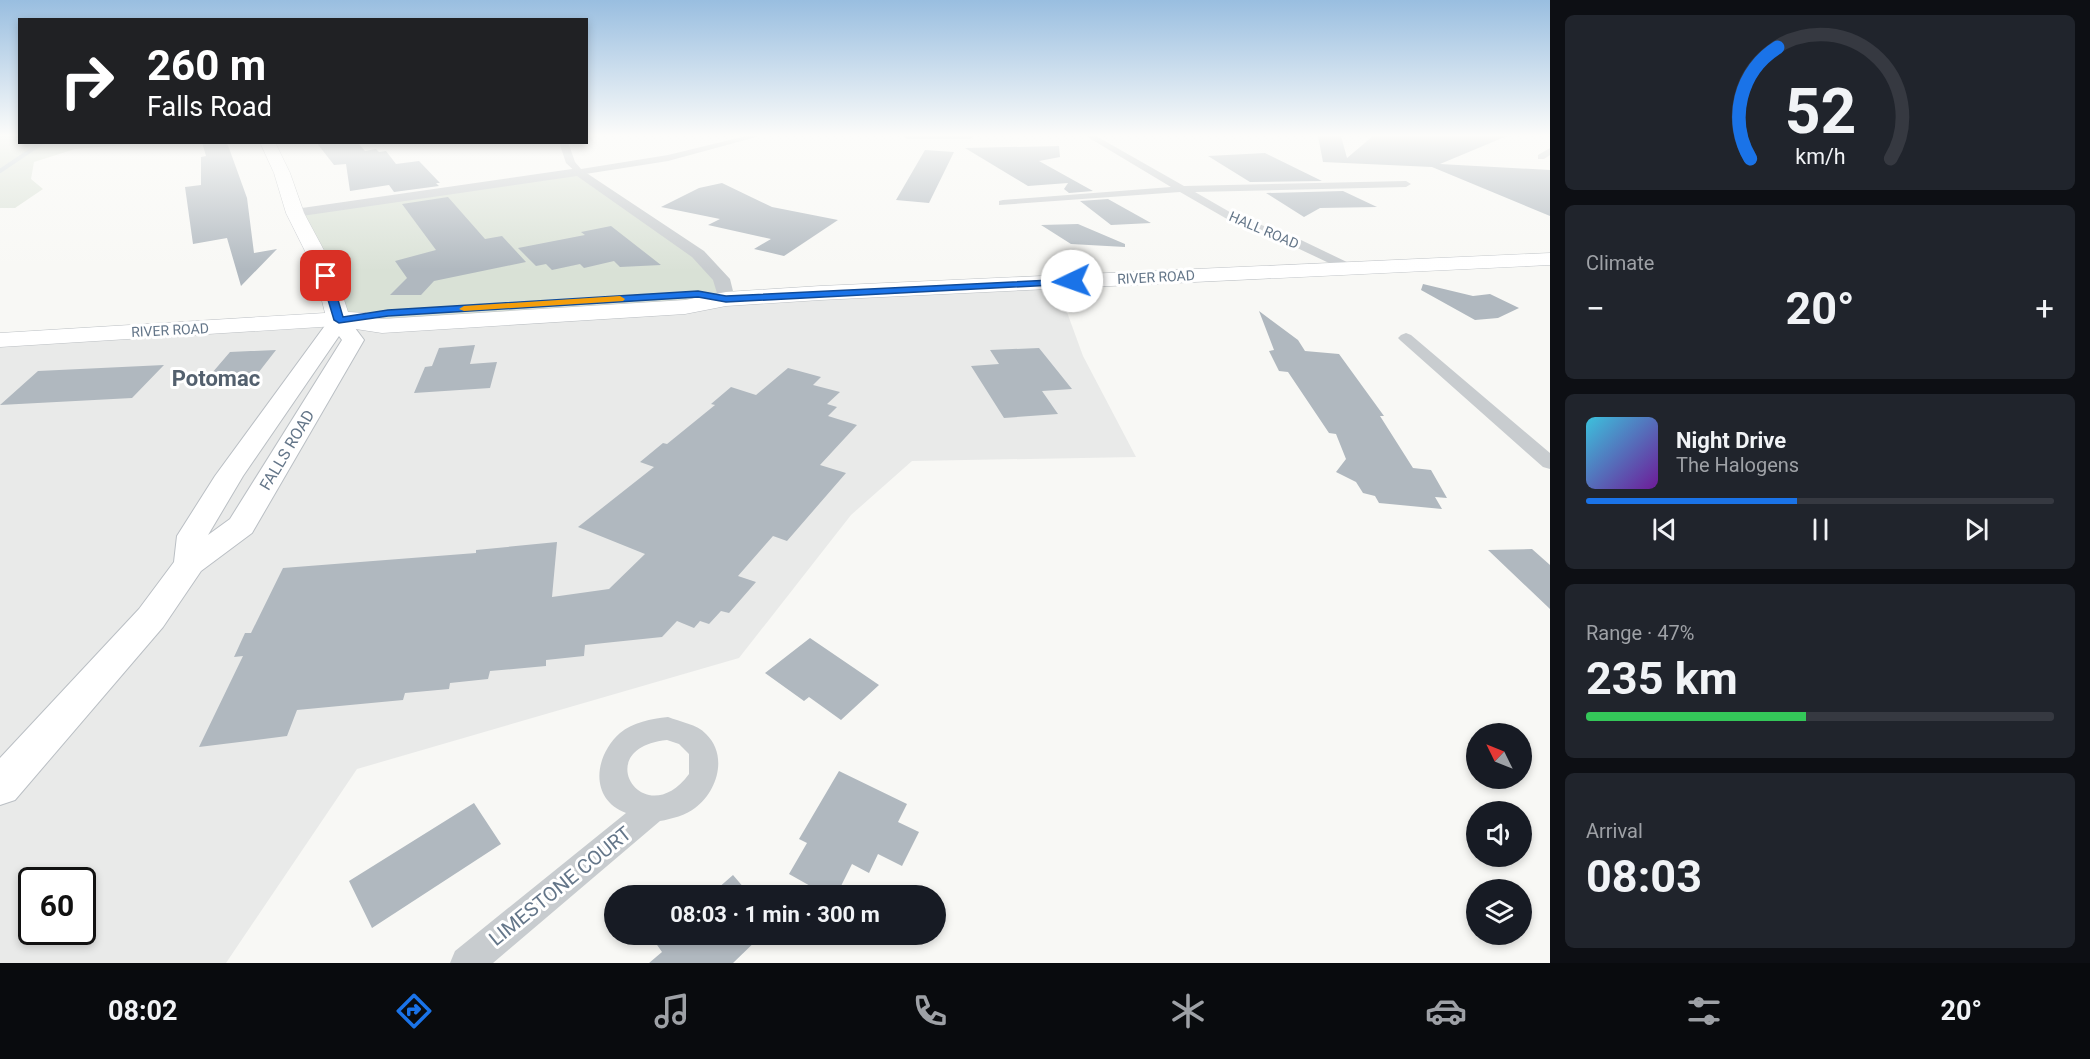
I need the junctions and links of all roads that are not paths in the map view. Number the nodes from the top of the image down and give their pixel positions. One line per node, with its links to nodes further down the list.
1 (285, 181): 8 (main road, FALLS ROAD)
2 (517, 181): 8 (street)
3 (592, 181): 11 (street)
4 (1166, 181): 6 (street, HALL ROAD)
5 (1406, 184): 6 (street)
6 (1180, 189): 7 (street); 10 (street, HALL ROAD)
7 (1003, 203)
8 (295, 213): 12 (main road, FALLS ROAD)
9 (1550, 259): 10 (main road, RIVER ROAD)
10 (1346, 267): 11 (main road, RIVER ROAD)
11 (726, 299): 12 (main road, RIVER ROAD)
12 (339, 320): 14 (main road, RIVER ROAD); 16 (main road, FALLS ROAD); 16 (main road, FALLS ROAD)
13 (1406, 338): 15 (street)
14 (0, 340)
15 (1550, 463)
16 (190, 563): 17 (main road, FALLS ROAD)
17 (0, 787)
18 (654, 809): 19 (street, LIMESTONE COURT)
19 (467, 963)

